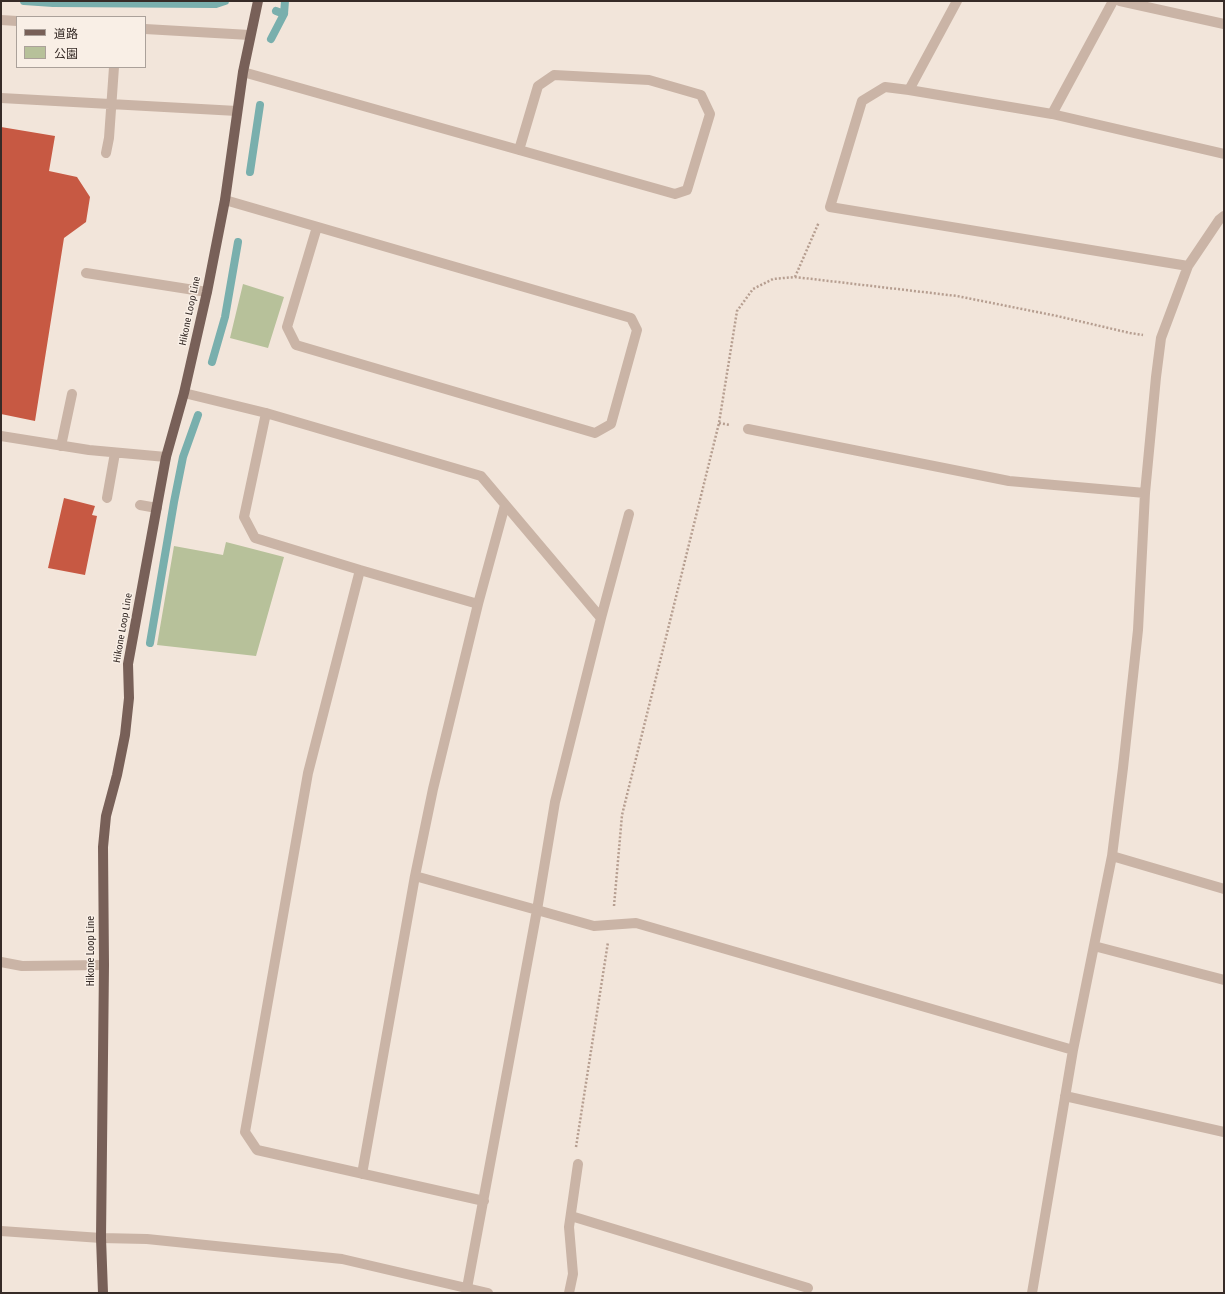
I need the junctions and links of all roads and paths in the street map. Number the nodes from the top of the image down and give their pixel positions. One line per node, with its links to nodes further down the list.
1 (956, 1): 12 (street)
2 (1113, 1): 16 (street)
3 (1120, 1): 7 (street)
4 (257, 5): 9 (main road, Hikone Loop Line)
5 (1, 20): 6 (street)
6 (16, 21)
7 (1224, 24)
8 (146, 29): 9 (street)
9 (250, 35): 11 (main road, Hikone Loop Line)
10 (114, 68): 14 (street)
11 (243, 72): 15 (main road, Hikone Loop Line); 17 (street)
12 (909, 90): 16 (street); 21 (street)
13 (1, 98): 14 (street)
14 (112, 104): 15 (street); 18 (street)
15 (237, 111): 20 (main road, Hikone Loop Line)
16 (1052, 114): 19 (street)
17 (519, 150): 17 (street)
18 (106, 153)
19 (1224, 154)
20 (225, 200): 23 (street); 27 (main road, Hikone Loop Line)
21 (830, 207): 24 (street); 26 (path)
22 (1224, 216): 24 (street)
23 (317, 227): 23 (street)
24 (1188, 266): 28 (street)
25 (86, 273): 27 (street)
26 (795, 277): 28 (path); 50 (path)
27 (207, 292): 29 (main road, Hikone Loop Line)
28 (1161, 338): 37 (street)
29 (184, 393): 31 (street); 36 (main road, Hikone Loop Line)
30 (72, 394): 34 (street)
31 (266, 413): 40 (street); 43 (street)
32 (748, 429): 37 (street)
33 (1, 436): 34 (street)
34 (62, 446): 35 (street)
35 (114, 453): 36 (street); 38 (street)
36 (166, 458): 41 (main road, Hikone Loop Line)
37 (1145, 493): 46 (street)
38 (107, 498)
39 (140, 505): 41 (street)
40 (505, 505): 44 (street); 45 (street)
41 (157, 508): 53 (main road, Hikone Loop Line)
42 (629, 514): 45 (street)
43 (360, 570): 44 (street); 59 (street)
44 (478, 604): 47 (street)
45 (601, 618): 49 (street)
46 (1112, 856): 48 (street); 51 (street)
47 (416, 876): 49 (street); 59 (street)
48 (1224, 889)
49 (537, 910): 50 (street); 60 (street)
50 (612, 925): 55 (street); 58 (path)
51 (1090, 952): 54 (street); 55 (street)
52 (1, 962): 53 (street)
53 (104, 964): 63 (main road, Hikone Loop Line)
54 (1224, 980)
55 (1073, 1050): 56 (street)
56 (1065, 1096): 57 (street); 69 (street)
57 (1224, 1132)
58 (578, 1164): 61 (street)
59 (362, 1174): 60 (street)
60 (484, 1201): 64 (street)
61 (571, 1216): 65 (street); 68 (street)
62 (1, 1231): 63 (street)
63 (101, 1238): 64 (street); 66 (main road, Hikone Loop Line)
64 (467, 1288): 67 (street)
65 (808, 1288)
66 (103, 1293)
67 (488, 1293)
68 (569, 1293)
69 (1032, 1293)

